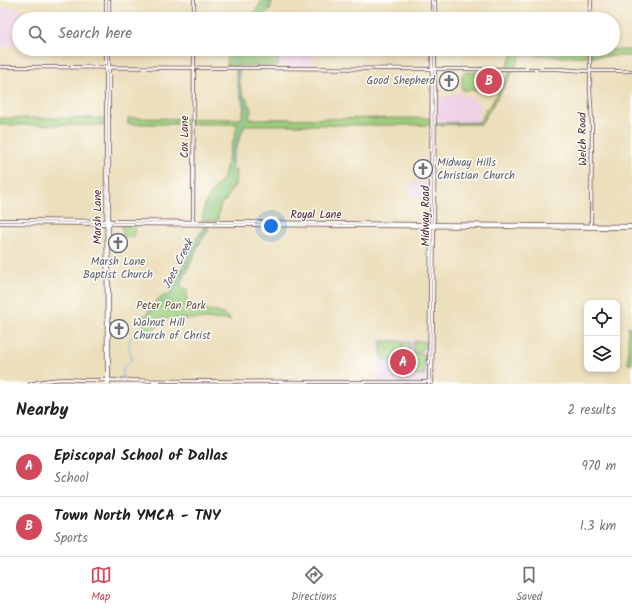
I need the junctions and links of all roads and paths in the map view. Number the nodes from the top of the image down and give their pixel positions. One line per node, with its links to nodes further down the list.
1 (107, 0): 5 (street)
2 (194, 0): 6 (street)
3 (433, 0): 7 (street)
4 (590, 0): 8 (street)
5 (107, 12)
6 (194, 12)
7 (433, 12)
8 (590, 12)
9 (106, 56): 15 (street, Marsh Lane)
10 (108, 56): 15 (street, Marsh Lane)
11 (194, 56): 16 (street, Cox Lane)
12 (433, 56): 17 (street, Midway Road)
13 (590, 56): 18 (street, Welch Road)
14 (0, 67): 15 (street)
15 (107, 67): 16 (street); 21 (street, Marsh Lane)
16 (194, 67): 17 (street); 22 (street, Cox Lane)
17 (433, 69): 18 (street); 23 (street, Midway Road)
18 (590, 71): 19 (street); 24 (street, Welch Road)
19 (632, 71)
20 (0, 222): 21 (street, Royal Lane)
21 (108, 222): 22 (street, Royal Lane); 26 (street, Marsh Lane)
22 (193, 223): 23 (street, Royal Lane)
23 (433, 225): 24 (street, Royal Lane); 27 (street, Midway Road)
24 (591, 227): 25 (street, Royal Lane)
25 (632, 227)
26 (108, 380): 27 (street); 28 (street); 29 (street, Marsh Lane)
27 (430, 383)
28 (30, 384)
29 (108, 384)

